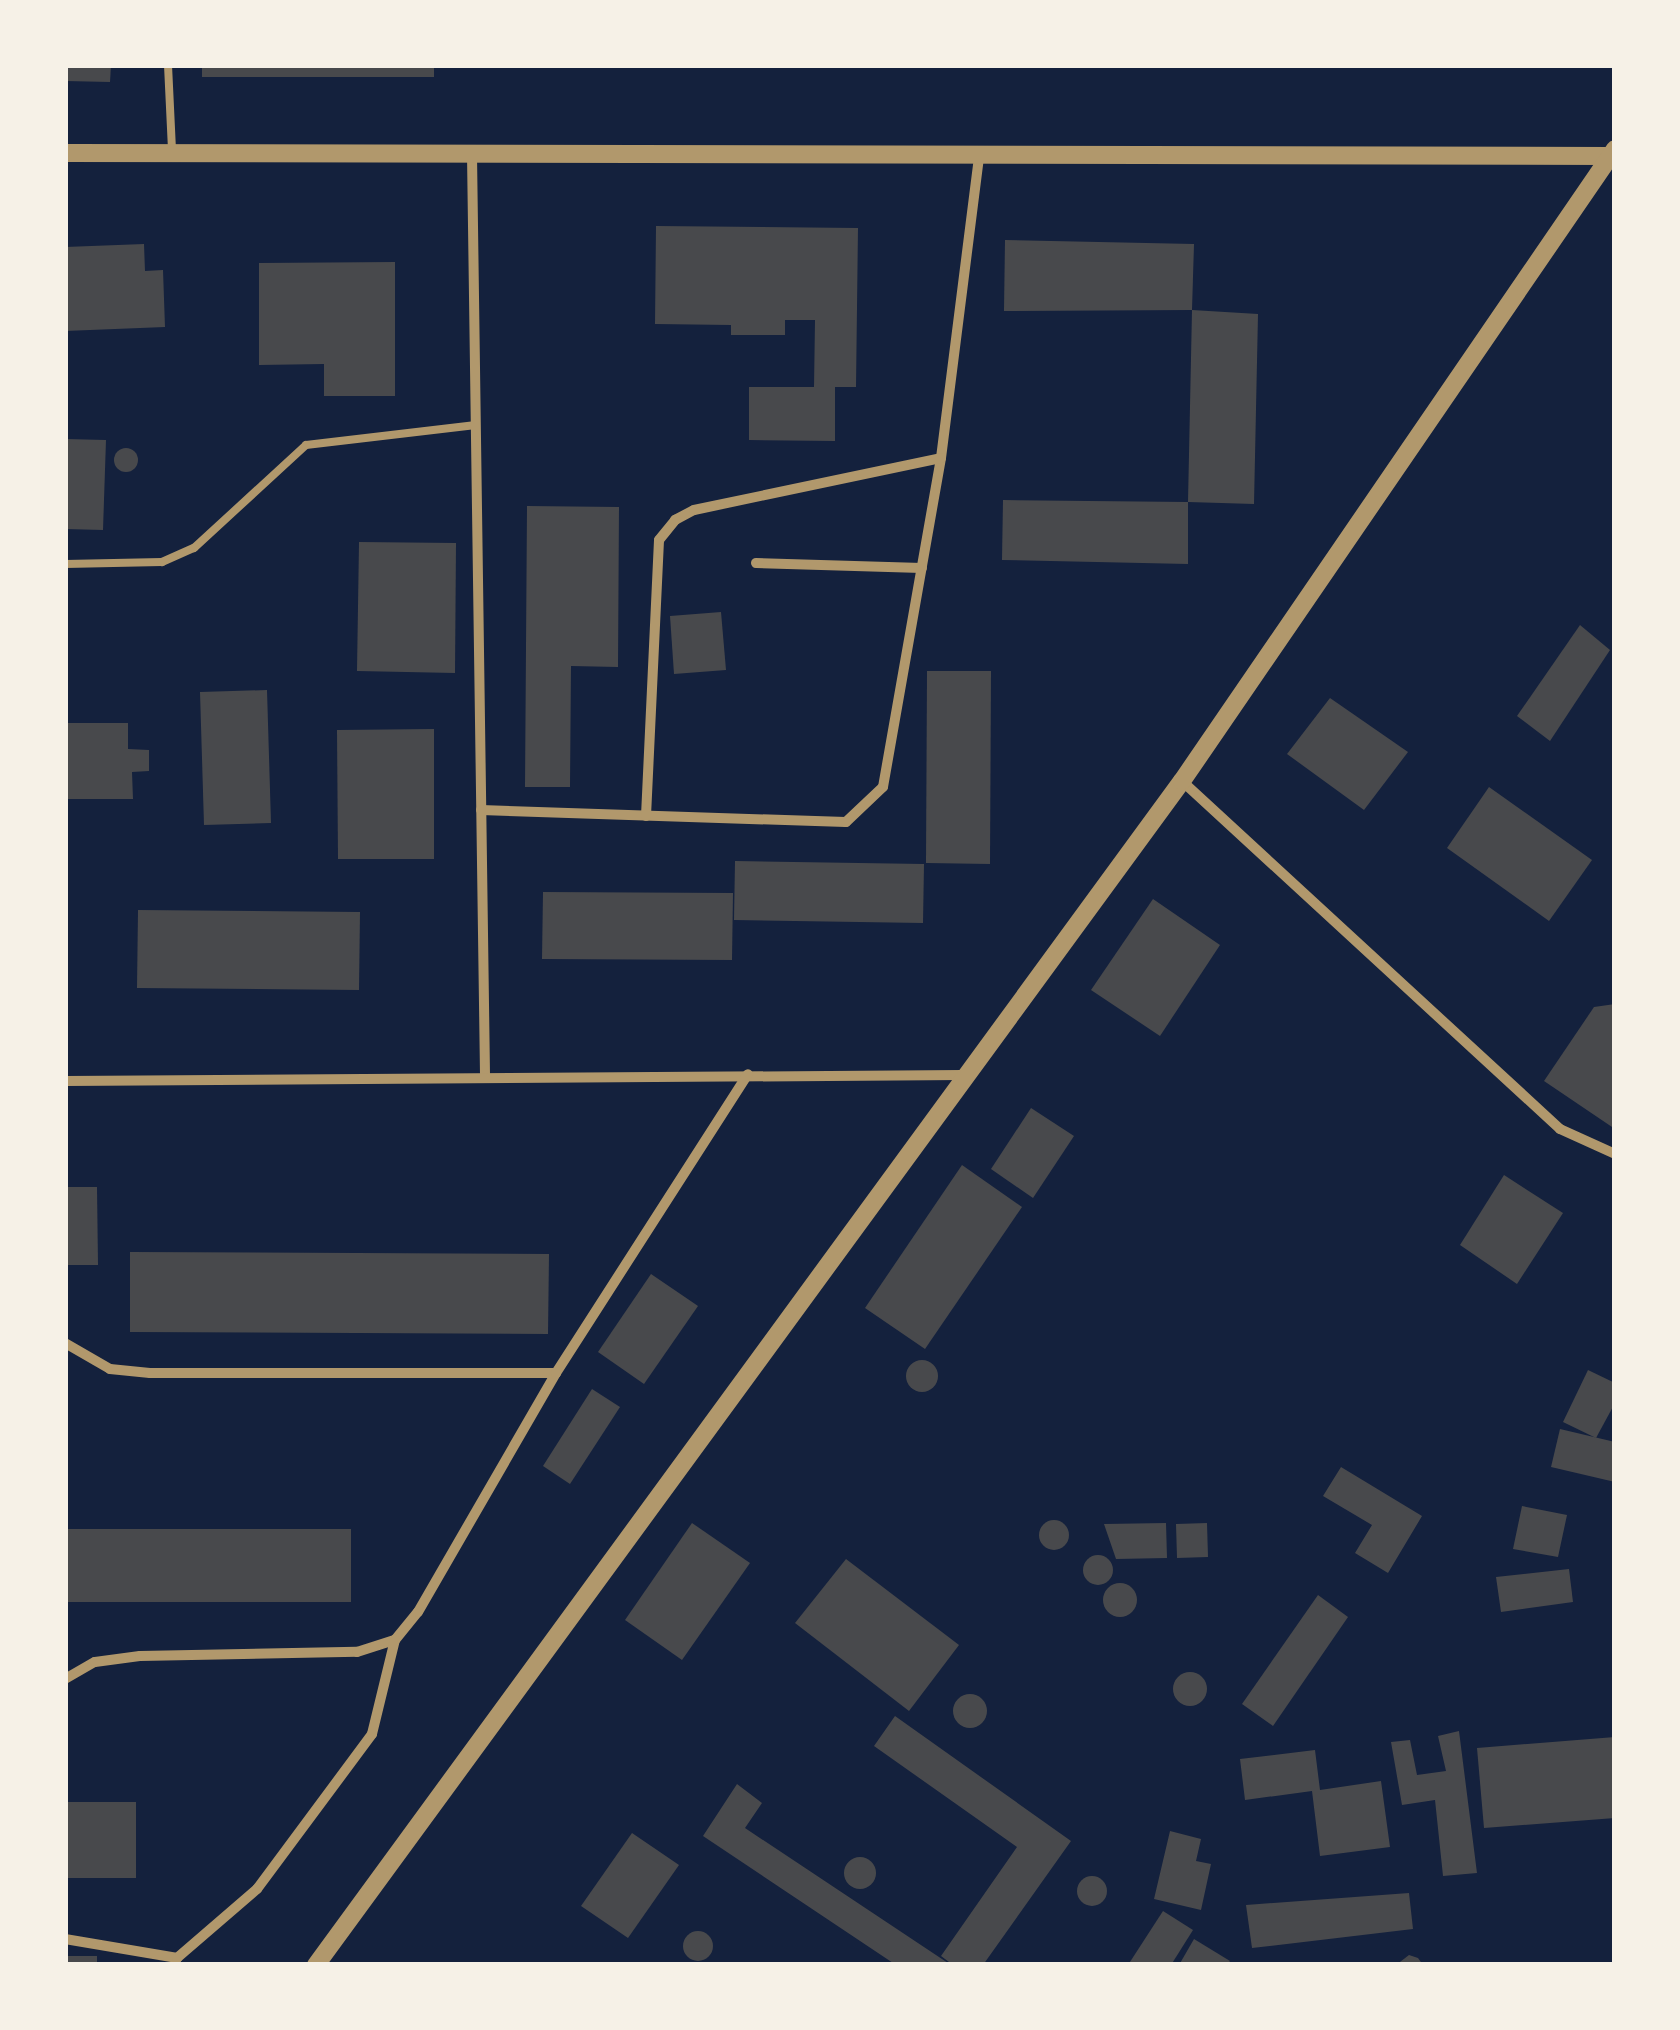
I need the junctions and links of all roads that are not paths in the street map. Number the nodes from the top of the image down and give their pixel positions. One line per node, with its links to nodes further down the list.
1 (168, 65): 4 (lane)
2 (65, 154): 4 (street)
3 (1613, 154): 6 (street); 12 (street)
4 (172, 155): 5 (street)
5 (472, 155): 6 (street); 7 (street)
6 (979, 158): 8 (street)
7 (476, 425): 10 (lane); 13 (street)
8 (941, 458): 11 (street); 14 (street)
9 (756, 563): 11 (street)
10 (65, 564)
11 (922, 568): 14 (street)
12 (1182, 782): 17 (street); 19 (street)
13 (481, 810): 14 (street); 15 (street)
14 (646, 816)
15 (485, 1074): 16 (street); 18 (street)
16 (748, 1074): 17 (street); 21 (street)
17 (963, 1075): 25 (street)
18 (65, 1081)
19 (1615, 1154)
20 (65, 1342): 21 (street)
21 (556, 1373): 22 (street)
22 (395, 1640): 23 (street); 24 (street)
23 (65, 1679)
24 (65, 1939)
25 (316, 1965)

